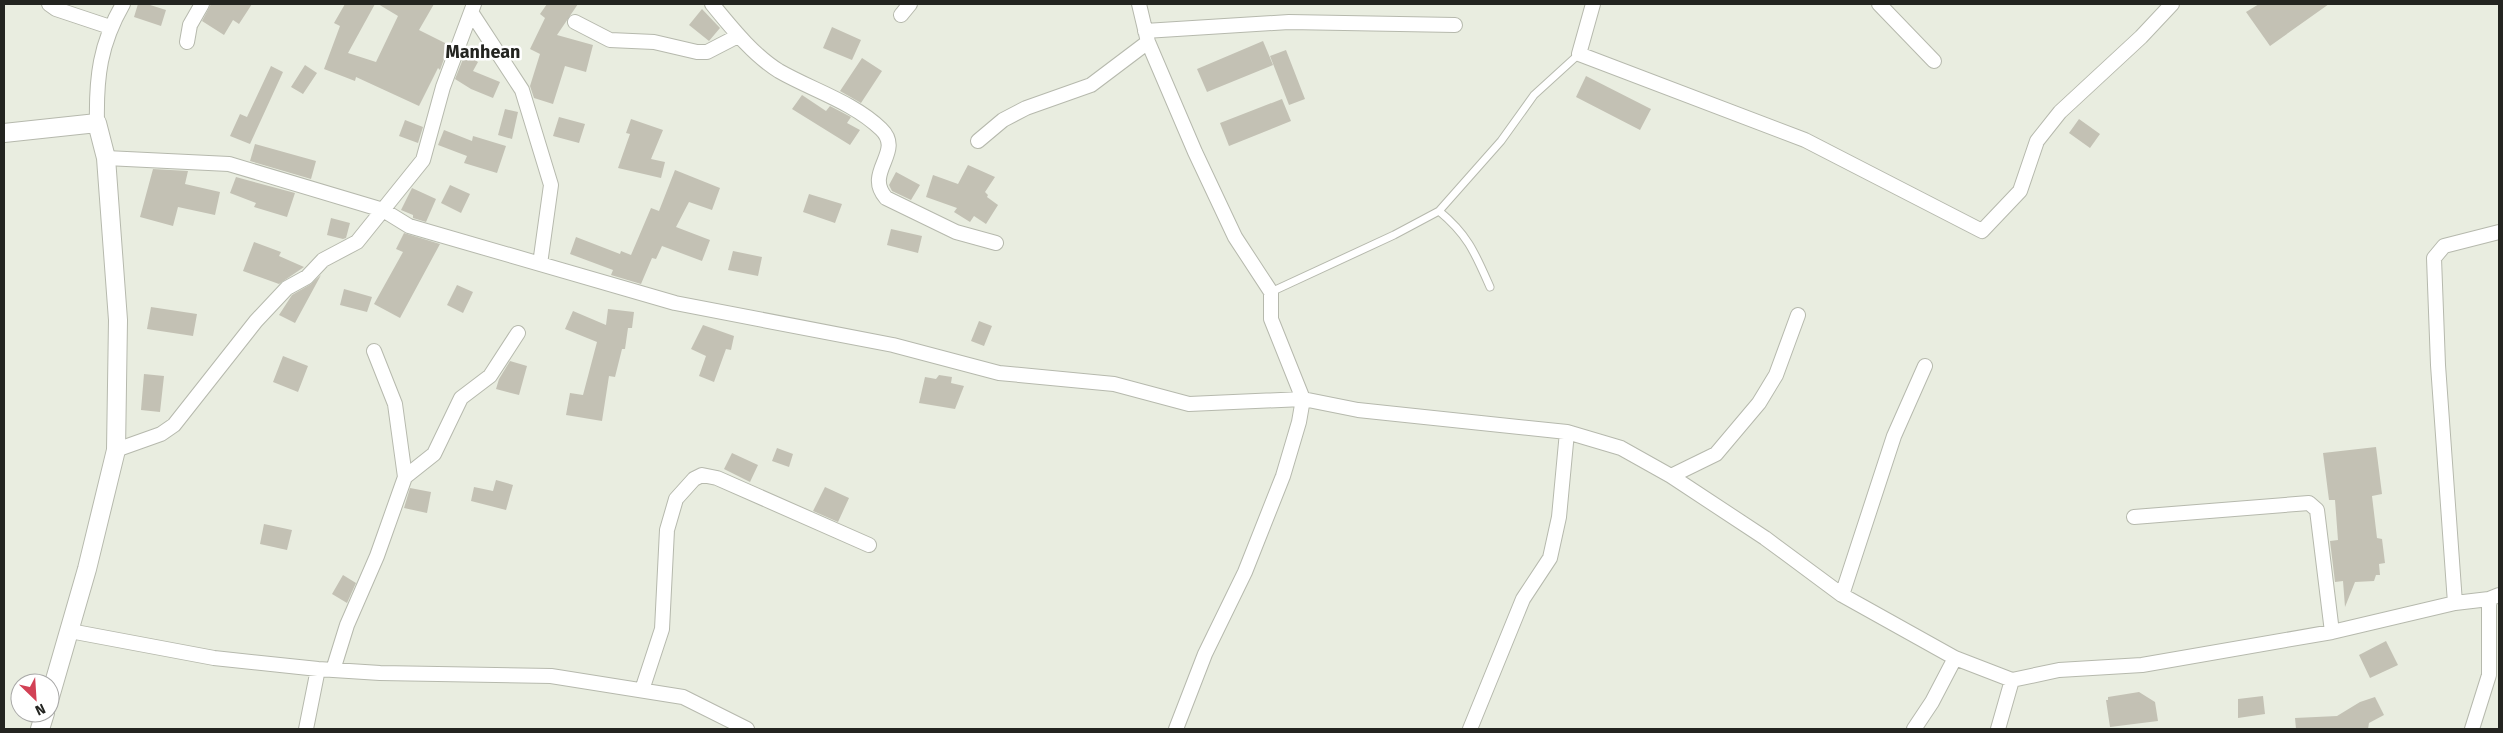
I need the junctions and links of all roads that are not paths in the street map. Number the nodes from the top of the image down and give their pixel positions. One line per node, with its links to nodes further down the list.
1 (49, 4): 14 (street)
2 (123, 4): 14 (street)
3 (202, 4): 17 (street)
4 (712, 4): 15 (street)
5 (910, 4): 11 (street)
6 (1139, 4): 16 (street)
7 (1593, 4): 18 (street)
8 (1879, 4): 19 (street)
9 (2172, 4): 18 (street)
10 (472, 8): 24 (street); 28 (street)
11 (901, 15)
12 (575, 22): 15 (street)
13 (1455, 25): 16 (street)
14 (110, 27): 20 (street)
15 (738, 36): 27 (street)
16 (1146, 37): 22 (street); 30 (street)
17 (187, 42)
18 (1578, 54): 25 (lane)
19 (1934, 61)
20 (97, 123): 21 (street); 23 (street)
21 (4, 133)
22 (978, 141)
23 (106, 158): 24 (street); 37 (street)
24 (383, 210): 28 (street); 37 (street)
25 (1439, 211): 29 (lane); 30 (lane)
26 (2499, 232): 44 (street)
27 (996, 243)
28 (540, 264): 35 (street)
29 (1490, 287)
30 (1271, 292): 35 (street)
31 (1798, 315): 38 (street)
32 (518, 333): 39 (street)
33 (374, 351): 39 (street)
34 (1925, 366): 42 (street)
35 (1303, 399): 36 (street); 56 (street)
36 (1567, 432): 38 (street); 57 (street)
37 (116, 450): 45 (street)
38 (1671, 476): 42 (street)
39 (405, 477): 49 (street)
40 (2134, 517): 46 (street)
41 (869, 545): 52 (street)
42 (1842, 595): 47 (street)
43 (2494, 597): 44 (street); 60 (street)
44 (2455, 603): 46 (street)
45 (70, 632): 48 (street); 50 (street)
46 (2332, 632): 51 (street)
47 (1955, 658): 51 (street); 58 (street)
48 (318, 669): 49 (street); 54 (street)
49 (333, 670): 52 (street)
50 (57, 673)
51 (2012, 680): 59 (street)
52 (642, 690): 53 (street)
53 (728, 726): 55 (street)
54 (306, 729)
55 (747, 729)
56 (1176, 729)
57 (1470, 729)
58 (1914, 729)
59 (1998, 729)
60 (2472, 729)

